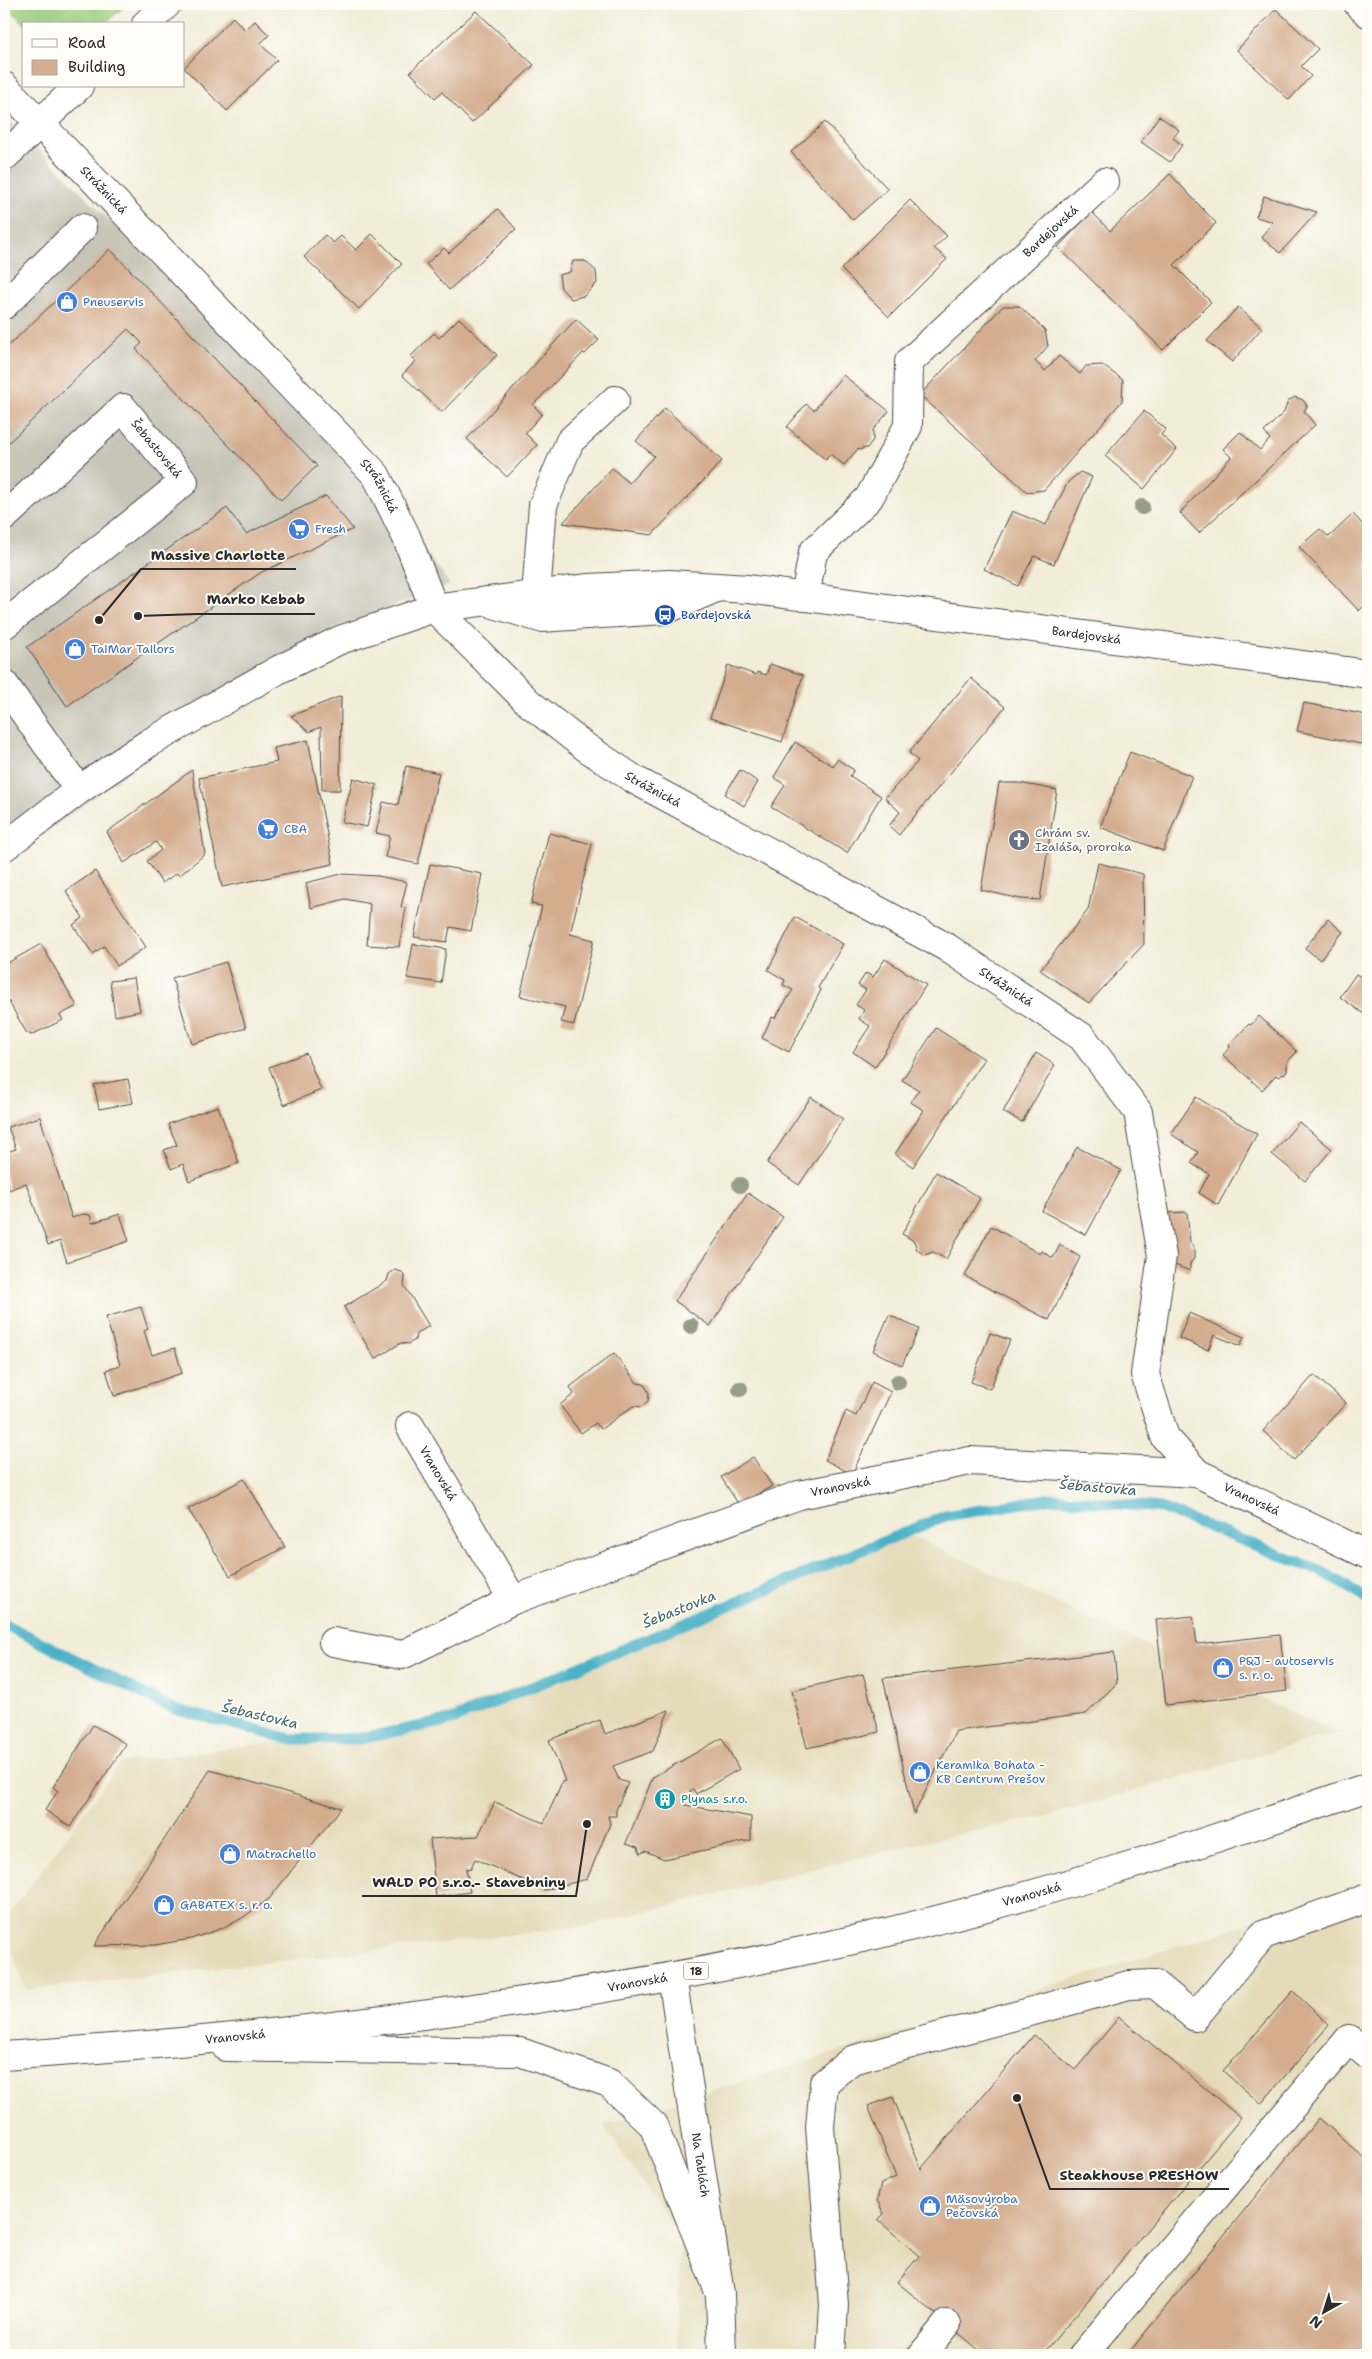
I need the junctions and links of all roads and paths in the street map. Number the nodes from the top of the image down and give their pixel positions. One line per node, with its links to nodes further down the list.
1 (167, 4): 4 (street)
2 (1358, 4): 3 (street)
3 (1368, 13)
4 (148, 22)
5 (4, 86): 7 (street, Strážnická)
6 (77, 88): 7 (street)
7 (39, 122): 8 (street); 18 (street, Strážnická)
8 (4, 157)
9 (1104, 182): 16 (street, Bardejovská)
10 (82, 228): 11 (street)
11 (4, 305)
12 (615, 400): 15 (street)
13 (4, 518): 19 (street, Šebastovská)
14 (719, 587): 15 (street, Bardejovská); 16 (street, Bardejovská); 17 (street)
15 (536, 595): 17 (street, Bardejovská)
16 (805, 597): 20 (street, Bardejovská)
17 (485, 601): 18 (street, Bardejovská)
18 (434, 608): 22 (street); 25 (street, Strážnická)
19 (4, 625)
20 (1368, 674)
21 (4, 684): 22 (street)
22 (79, 790): 23 (street)
23 (4, 846)
24 (410, 1426): 27 (street, Vranovská)
25 (1197, 1473): 26 (street, Vranovská); 27 (street, Vranovská)
26 (1368, 1555)
27 (513, 1600): 28 (street)
28 (333, 1642)
29 (1368, 1787): 31 (street, Vranovská / 18)
30 (1368, 1898): 38 (street)
31 (672, 1976): 32 (street, Vranovská / 18); 35 (street, Na Tablách)
32 (159, 2046): 34 (street, Vranovská / 18); 35 (street)
33 (1368, 2055): 40 (street)
34 (4, 2056)
35 (720, 2294): 37 (street, Na Tablách)
36 (947, 2324): 39 (street)
37 (722, 2355)
38 (831, 2355)
39 (922, 2355)
40 (1083, 2355)

